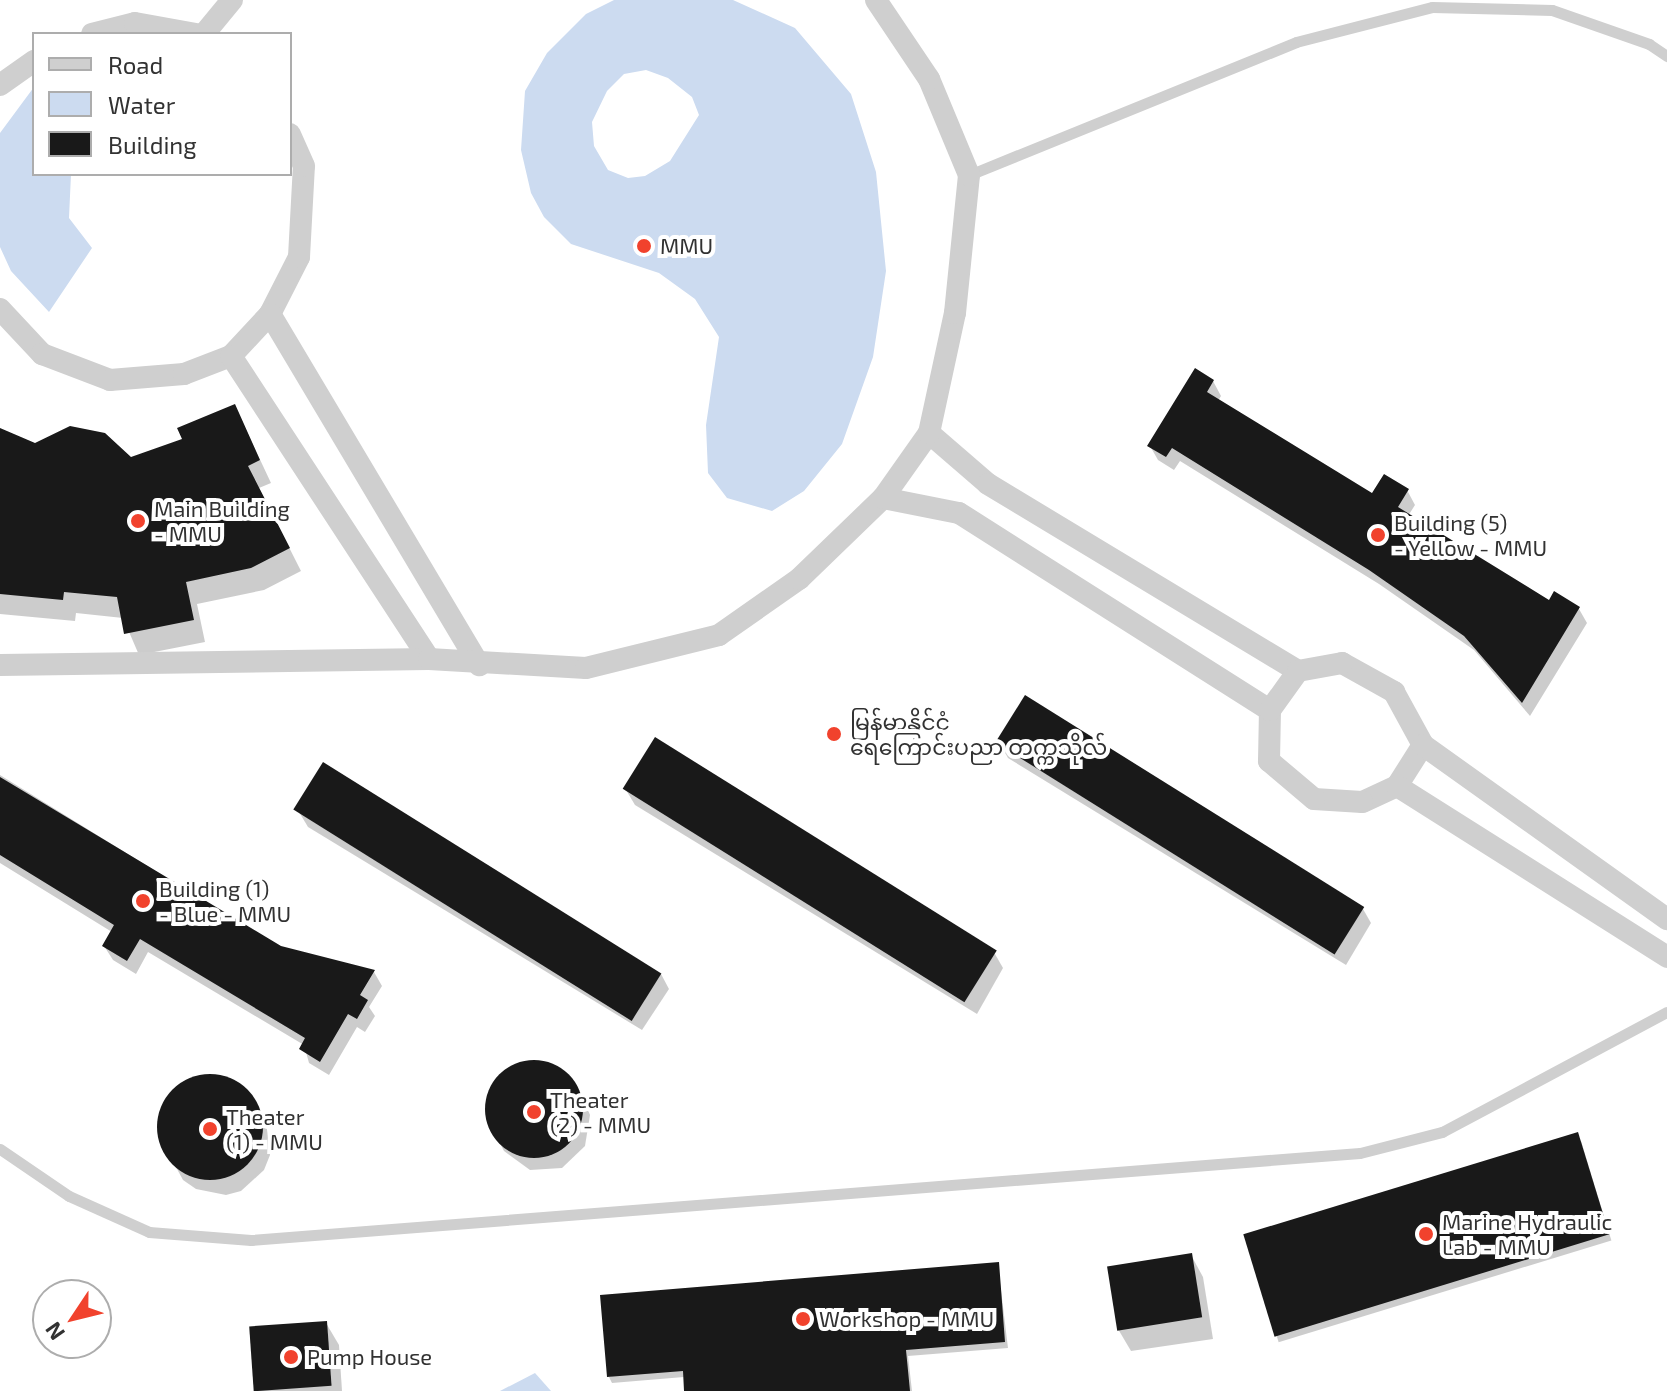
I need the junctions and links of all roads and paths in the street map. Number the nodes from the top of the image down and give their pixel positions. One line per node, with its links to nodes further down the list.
1 (232, 0): 5 (street)
2 (888, 6): 10 (street)
3 (100, 32): 4 (street)
4 (185, 32)
5 (206, 32)
6 (1667, 56): 10 (lane)
7 (32, 62): 8 (street)
8 (0, 85)
9 (292, 139): 12 (street)
10 (969, 175): 14 (street)
11 (0, 309): 13 (street)
12 (270, 314): 13 (street); 18 (street)
13 (231, 356): 16 (street)
14 (929, 433): 15 (street); 19 (street)
15 (883, 498): 18 (street); 20 (street)
16 (429, 659): 17 (street); 18 (street)
17 (0, 665)
18 (479, 665)
19 (1298, 671): 20 (street); 21 (street)
20 (1270, 710): 22 (street)
21 (1423, 745): 22 (street); 23 (street)
22 (1397, 786): 24 (street)
23 (1667, 919)
24 (1667, 957)
25 (1667, 1012): 26 (lane)
26 (0, 1149)

